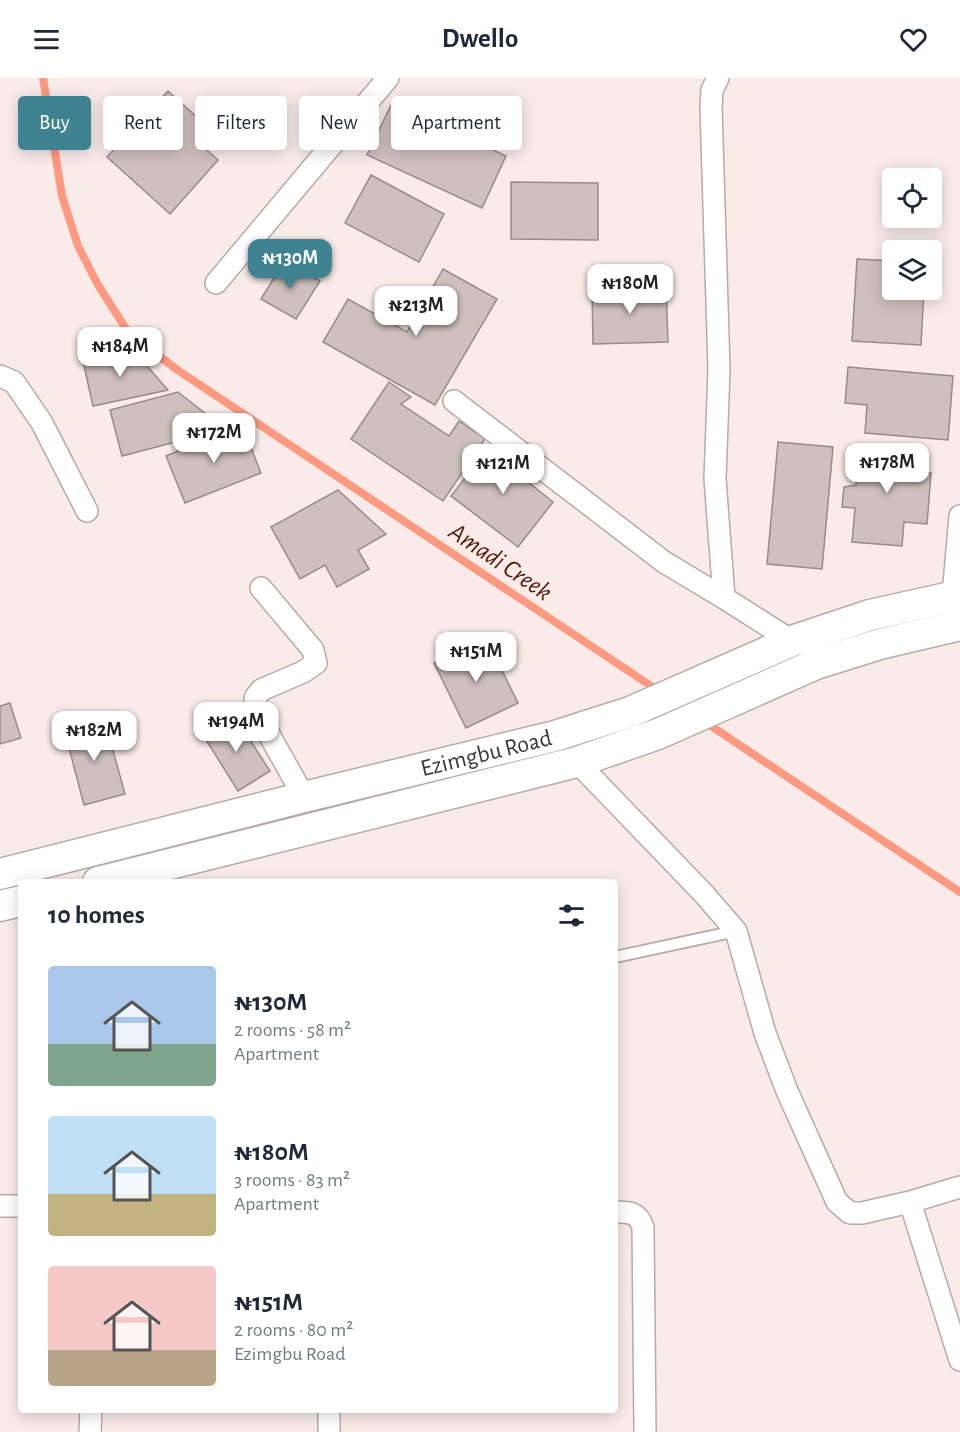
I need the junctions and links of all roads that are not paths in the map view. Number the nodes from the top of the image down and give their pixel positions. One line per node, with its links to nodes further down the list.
1 (388, 78): 3 (street)
2 (718, 78): 10 (street)
3 (216, 283)
4 (0, 376): 6 (street)
5 (454, 401): 10 (street)
6 (87, 511)
7 (960, 516): 9 (street)
8 (261, 588): 14 (street)
9 (957, 596): 12 (main road, Ezimgbu Road)
10 (724, 598): 12 (street)
11 (960, 625): 13 (main road, Ezimgbu Road)
12 (792, 641): 14 (main road, Ezimgbu Road)
13 (577, 762): 16 (main road, Ezimgbu Road); 19 (street)
14 (304, 797): 15 (main road, Ezimgbu Road)
15 (0, 874)
16 (110, 879)
17 (18, 902): 18 (main road)
18 (0, 906)
19 (736, 931): 20 (lane); 22 (street)
20 (618, 956)
21 (960, 1187): 22 (street)
22 (910, 1202): 26 (street)
23 (0, 1206): 24 (street)
24 (18, 1206)
25 (618, 1212): 31 (street)
26 (960, 1360)
27 (91, 1413): 29 (street)
28 (329, 1413): 30 (street)
29 (90, 1432)
30 (329, 1432)
31 (645, 1432)

